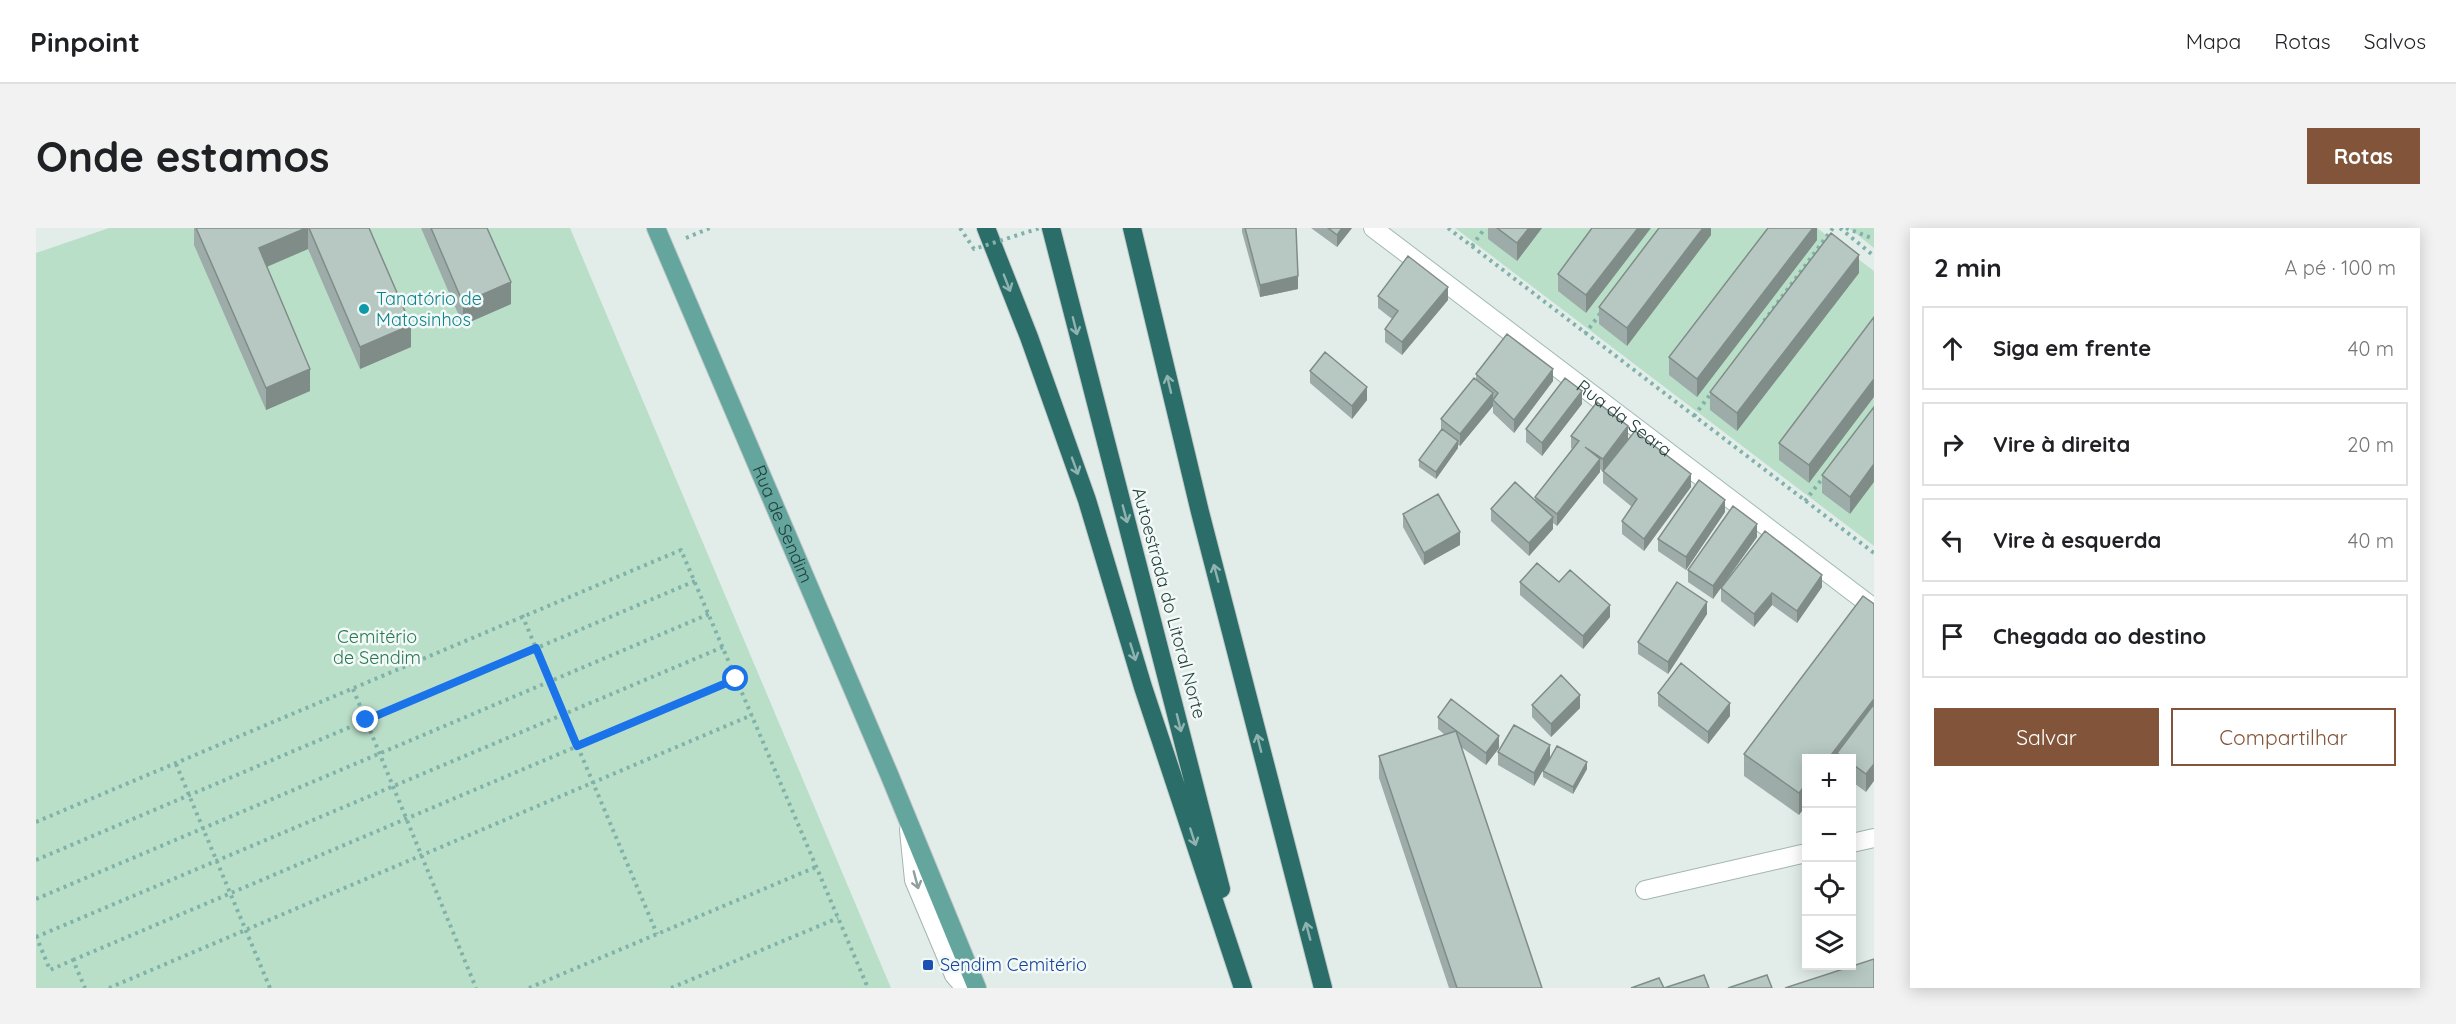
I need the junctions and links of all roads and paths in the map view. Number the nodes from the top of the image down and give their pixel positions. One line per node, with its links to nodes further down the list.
1 (657, 228): 44 (main road, Rua de Sendim)
2 (960, 228): 4 (path, bridge)
3 (986, 228): 71 (highway, one-way to 71)
4 (1040, 228)
5 (1051, 228): 71 (highway, Autoestrada do Litoral Norte, one-way to 71)
6 (1132, 228): 72 (highway, one-way to 6)
7 (1373, 228): 25 (street, Rua da Seara)
8 (1448, 228): 14 (path)
9 (1485, 228): 14 (path)
10 (1833, 228): 17 (path)
11 (1840, 228): 15 (path)
12 (1846, 228): 13 (path)
13 (1874, 238)
14 (1472, 246): 18 (path)
15 (1874, 256)
16 (1606, 305): 18 (path)
17 (1764, 322)
18 (1585, 334): 20 (path)
19 (1715, 387): 20 (path)
20 (1694, 416): 22 (path)
21 (1826, 474): 22 (path)
22 (1806, 501): 23 (path)
23 (1874, 553)
24 (695, 581): 26 (path); 27 (path); 29 (path)
25 (1874, 608)
26 (709, 614): 28 (path); 31 (path)
27 (522, 615): 29 (path); 32 (path)
28 (723, 647): 30 (path); 33 (path)
29 (536, 648): 31 (path); 35 (path)
30 (736, 679): 34 (path); 36 (path)
31 (550, 681): 33 (path); 37 (path)
32 (353, 689): 35 (path); 38 (path)
33 (563, 714): 36 (path); 40 (path)
34 (752, 715): 39 (path); 52 (path)
35 (366, 720): 37 (path); 41 (path)
36 (577, 746): 39 (path); 42 (path)
37 (379, 753): 40 (path); 45 (path)
38 (176, 764): 41 (path); 43 (path)
39 (593, 783): 49 (path); 58 (path)
40 (393, 786): 42 (path); 51 (path)
41 (189, 795): 45 (path); 50 (path)
42 (405, 818): 49 (path); 54 (path)
43 (36, 822)
44 (909, 822): 69 (street, Rua de Sendim, one-way to 69); 70 (main road, Rua de Sendim)
45 (203, 828): 51 (path); 55 (path)
46 (1874, 838): 47 (street)
47 (1856, 842)
48 (1802, 854): 53 (street)
49 (421, 855): 57 (path); 65 (path)
50 (36, 860)
51 (216, 860): 54 (path); 59 (path)
52 (816, 867): 56 (path); 58 (path)
53 (1645, 890)
54 (230, 893): 57 (path); 60 (path)
55 (36, 899)
56 (838, 918): 61 (path); 68 (path)
57 (246, 930): 63 (path); 64 (path)
58 (657, 934): 66 (path)
59 (36, 936): 60 (path)
60 (73, 960): 62 (path)
61 (680, 986): 67 (path)
62 (85, 988)
63 (109, 988)
64 (270, 988)
65 (476, 988)
66 (530, 988)
67 (670, 988)
68 (868, 988)
69 (965, 988)
70 (977, 988)
71 (1245, 988)
72 (1323, 988)

